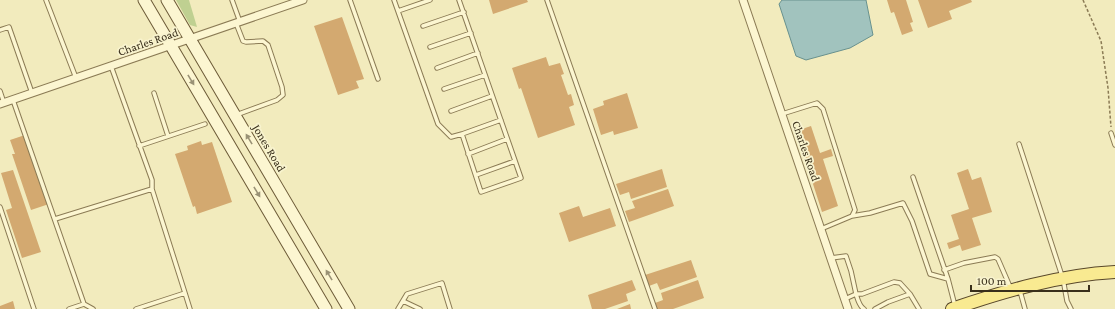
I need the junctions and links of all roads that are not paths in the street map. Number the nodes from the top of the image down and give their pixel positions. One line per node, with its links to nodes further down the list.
1 (46, 0): 25 (lane)
2 (144, 0): 19 (main road)
3 (167, 0): 18 (main road, Jones Road)
4 (232, 0): 14 (lane)
5 (303, 0): 14 (street, Charles Road)
6 (350, 0): 26 (lane)
7 (394, 0): 12 (lane)
8 (430, 0): 12 (lane)
9 (460, 0): 13 (lane)
10 (547, 0): 77 (lane)
11 (743, 0): 35 (street, Charles Road)
12 (398, 11): 40 (lane)
13 (464, 12): 15 (lane); 17 (lane)
14 (238, 23): 18 (street, Charles Road); 36 (lane)
15 (423, 26)
16 (0, 30): 29 (lane)
17 (471, 33): 20 (lane); 21 (lane)
18 (190, 40): 19 (street, Charles Road); 36 (main road, Jones Road)
19 (171, 46): 22 (street, Charles Road); 72 (main road, one-way to 72)
20 (430, 47)
21 (478, 53): 23 (lane); 24 (lane)
22 (111, 66): 25 (street, Charles Road); 45 (lane)
23 (437, 68)
24 (485, 75): 27 (lane); 31 (lane)
25 (76, 78): 29 (street, Charles Road)
26 (378, 79)
27 (444, 89)
28 (0, 91): 33 (lane)
29 (32, 93): 32 (street, Charles Road)
30 (154, 93): 41 (lane)
31 (492, 96): 34 (lane); 37 (lane)
32 (13, 100): 33 (street, Charles Road); 53 (lane)
33 (2, 104)
34 (451, 111)
35 (782, 114): 52 (lane); 54 (street, Charles Road)
36 (234, 115): 73 (main road, Jones Road, one-way to 36)
37 (500, 120): 40 (lane); 42 (lane)
38 (205, 124): 41 (lane)
39 (1111, 133): 44 (lane)
40 (462, 134): 46 (lane)
41 (168, 136): 45 (lane)
42 (508, 139): 46 (lane); 47 (lane)
43 (1019, 144): 59 (lane)
44 (1115, 145)
45 (139, 146): 50 (lane)
46 (468, 154): 48 (lane)
47 (515, 161): 48 (lane); 48 (lane)
48 (476, 175)
49 (913, 177): 56 (lane)
50 (152, 189): 53 (lane); 61 (lane)
51 (0, 207): 67 (lane)
52 (852, 216): 54 (lane); 58 (lane)
53 (54, 219): 66 (lane)
54 (821, 229): 55 (street, Charles Road)
55 (831, 258): 62 (lane); 64 (street, Charles Road)
56 (944, 270): 58 (lane); 60 (lane)
57 (1115, 272): 59 (main road)
58 (948, 279): 82 (lane)
59 (1063, 279): 60 (main road); 84 (lane)
60 (1015, 289): 82 (main road); 83 (lane)
61 (185, 293): 70 (lane); 71 (lane)
62 (856, 294): 63 (lane); 64 (lane); 79 (lane)
63 (910, 294): 80 (lane); 81 (lane)
64 (845, 299): 78 (street, Charles Road)
65 (403, 300): 74 (lane); 75 (lane); 76 (lane)
66 (84, 304): 68 (lane); 69 (lane)
67 (34, 309)
68 (69, 309)
69 (93, 309)
70 (136, 309)
71 (190, 309)
72 (326, 309)
73 (349, 309)
74 (398, 309)
75 (420, 309)
76 (450, 309)
77 (655, 309)
78 (848, 309)
79 (864, 309)
80 (875, 309)
81 (919, 309)
82 (955, 309)
83 (1025, 309)
84 (1071, 309)

